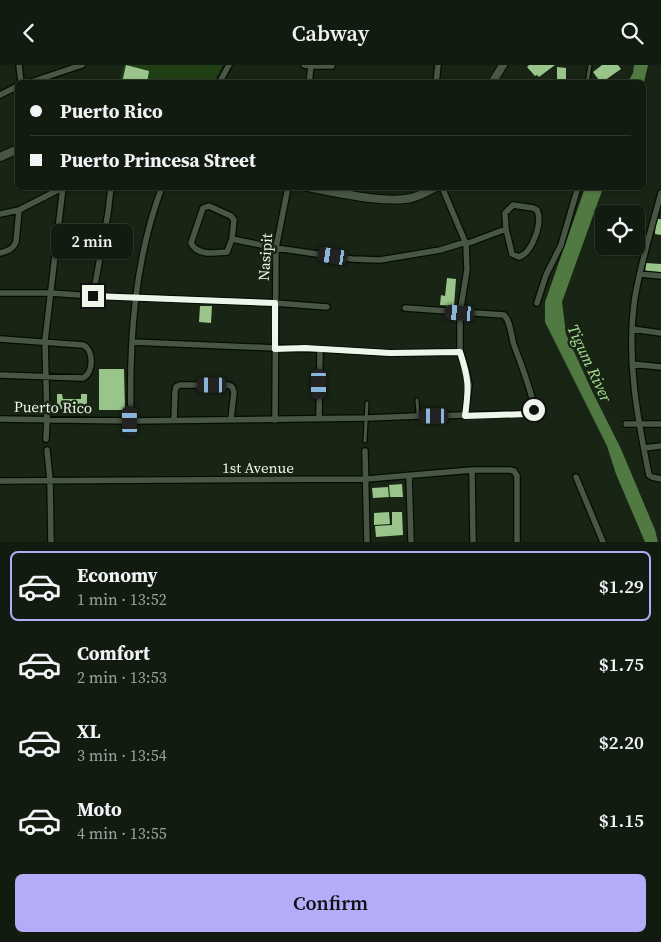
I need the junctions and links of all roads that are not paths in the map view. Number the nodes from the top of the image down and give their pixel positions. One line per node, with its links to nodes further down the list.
1 (20, 65): 11 (street)
2 (82, 65): 10 (street)
3 (229, 65): 13 (street)
4 (304, 65): 8 (street)
5 (438, 65): 15 (street)
6 (504, 65): 16 (street)
7 (590, 65): 17 (lane)
8 (311, 66): 9 (street); 14 (street)
9 (332, 66)
10 (67, 67): 12 (street)
11 (21, 80)
12 (35, 80)
13 (221, 80)
14 (309, 80)
15 (436, 80)
16 (494, 80)
17 (588, 80)
18 (15, 88): 19 (street)
19 (0, 95)
20 (15, 150): 21 (street)
21 (0, 157)
22 (60, 190): 32 (street)
23 (64, 190): 42 (street)
24 (111, 190): 43 (street)
25 (161, 190): 44 (street)
26 (287, 190): 37 (street, Nasipit)
27 (326, 190): 28 (street)
28 (430, 190)
29 (443, 190): 36 (street)
30 (577, 190): 46 (street)
31 (661, 193): 39 (street)
32 (19, 210): 33 (street); 38 (street)
33 (0, 215)
34 (506, 229): 34 (street); 36 (street)
35 (232, 239): 35 (street); 37 (street)
36 (466, 243): 37 (street); 49 (street)
37 (276, 248): 45 (street, Nasipit)
38 (0, 253)
39 (640, 273): 40 (street); 50 (street)
40 (661, 276)
41 (0, 293): 42 (street)
42 (51, 293): 43 (street); 53 (street)
43 (93, 296): 44 (street)
44 (136, 297): 45 (street); 54 (street)
45 (275, 303): 47 (street); 55 (street, Nasipit)
46 (537, 303)
47 (327, 307)
48 (405, 308): 49 (street)
49 (460, 313): 57 (street); 65 (street, Puerto Rico)
50 (632, 329): 51 (street); 58 (street)
51 (661, 333)
52 (0, 339): 53 (street)
53 (44, 341): 61 (street); 61 (street)
54 (132, 342): 55 (street); 73 (street)
55 (275, 349): 56 (street); 70 (street, Nasipit)
56 (320, 349): 57 (street); 71 (street)
57 (460, 352): 65 (street)
58 (632, 364): 59 (street); 75 (street)
59 (661, 367)
60 (0, 375): 61 (street)
61 (45, 376): 68 (street)
62 (417, 400): 64 (lane)
63 (367, 403): 66 (lane)
64 (418, 416): 65 (street, Puerto Rico); 66 (street, Puerto Rico)
65 (465, 416)
66 (366, 418): 71 (street, Puerto Rico); 78 (lane)
67 (0, 419): 68 (street, Puerto Rico)
68 (47, 419): 73 (street, Puerto Rico); 77 (street)
69 (231, 419): 70 (street, Puerto Rico); 72 (street, Puerto Rico); 72 (street)
70 (275, 419): 71 (street, Puerto Rico)
71 (319, 419)
72 (174, 420): 73 (street, Puerto Rico)
73 (130, 421)
74 (626, 423): 75 (street)
75 (638, 424): 76 (street); 80 (street)
76 (661, 424)
77 (46, 439)
78 (365, 441)
79 (661, 446): 80 (street)
80 (644, 448): 87 (street)
81 (47, 450): 88 (street)
82 (365, 451): 86 (street)
83 (472, 470): 84 (street, 1st Avenue); 93 (street); 94 (street, 1st Avenue)
84 (409, 476): 86 (street, 1st Avenue); 92 (street)
85 (576, 477): 95 (street)
86 (366, 479): 88 (street, 1st Avenue); 91 (street)
87 (661, 479)
88 (50, 480): 89 (street, 1st Avenue); 90 (street)
89 (0, 481)
90 (51, 542)
91 (367, 542)
92 (411, 542)
93 (473, 542)
94 (518, 542)
95 (603, 542)

